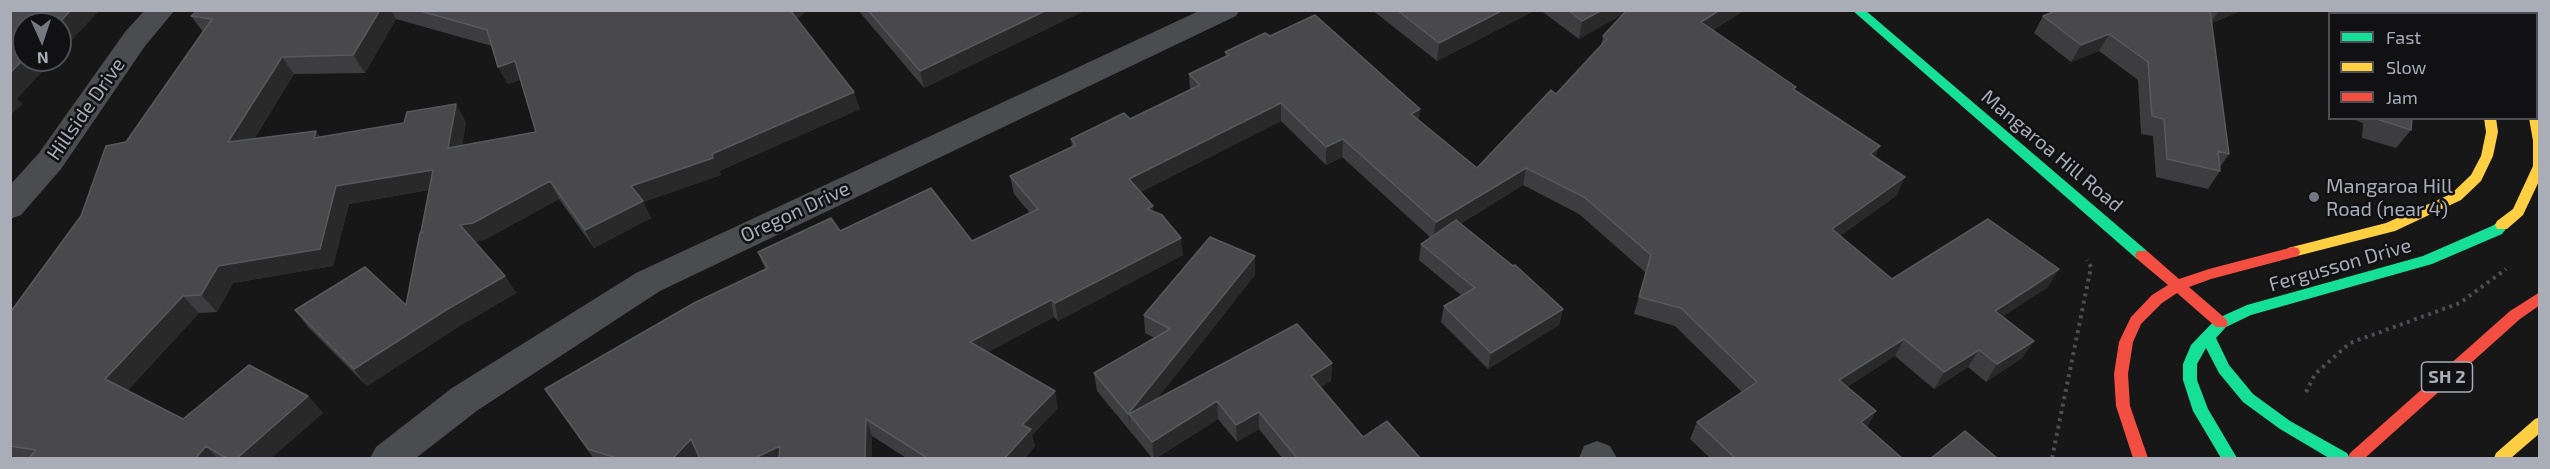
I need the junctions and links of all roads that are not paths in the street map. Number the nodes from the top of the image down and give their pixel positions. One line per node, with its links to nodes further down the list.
1 (161, 10): 6 (street, Hillside Drive)
2 (1226, 10): 12 (street, Oregon Drive)
3 (1857, 10): 7 (main road, Mangaroa Hill Road)
4 (2490, 120): 7 (main road, Fergusson Drive)
5 (2535, 120): 9 (main road, Fergusson Drive)
6 (10, 207)
7 (2179, 285): 9 (main road, Mangaroa Hill Road); 13 (main road, Fergusson Drive)
8 (2540, 297): 16 (main road, SH 2)
9 (2221, 323): 10 (main road, Fergusson Drive)
10 (2208, 336): 14 (main road, Fergusson Drive); 15 (main road)
11 (2540, 423): 17 (main road)
12 (389, 459)
13 (2140, 459)
14 (2229, 459)
15 (2342, 459)
16 (2355, 459)
17 (2501, 459)

